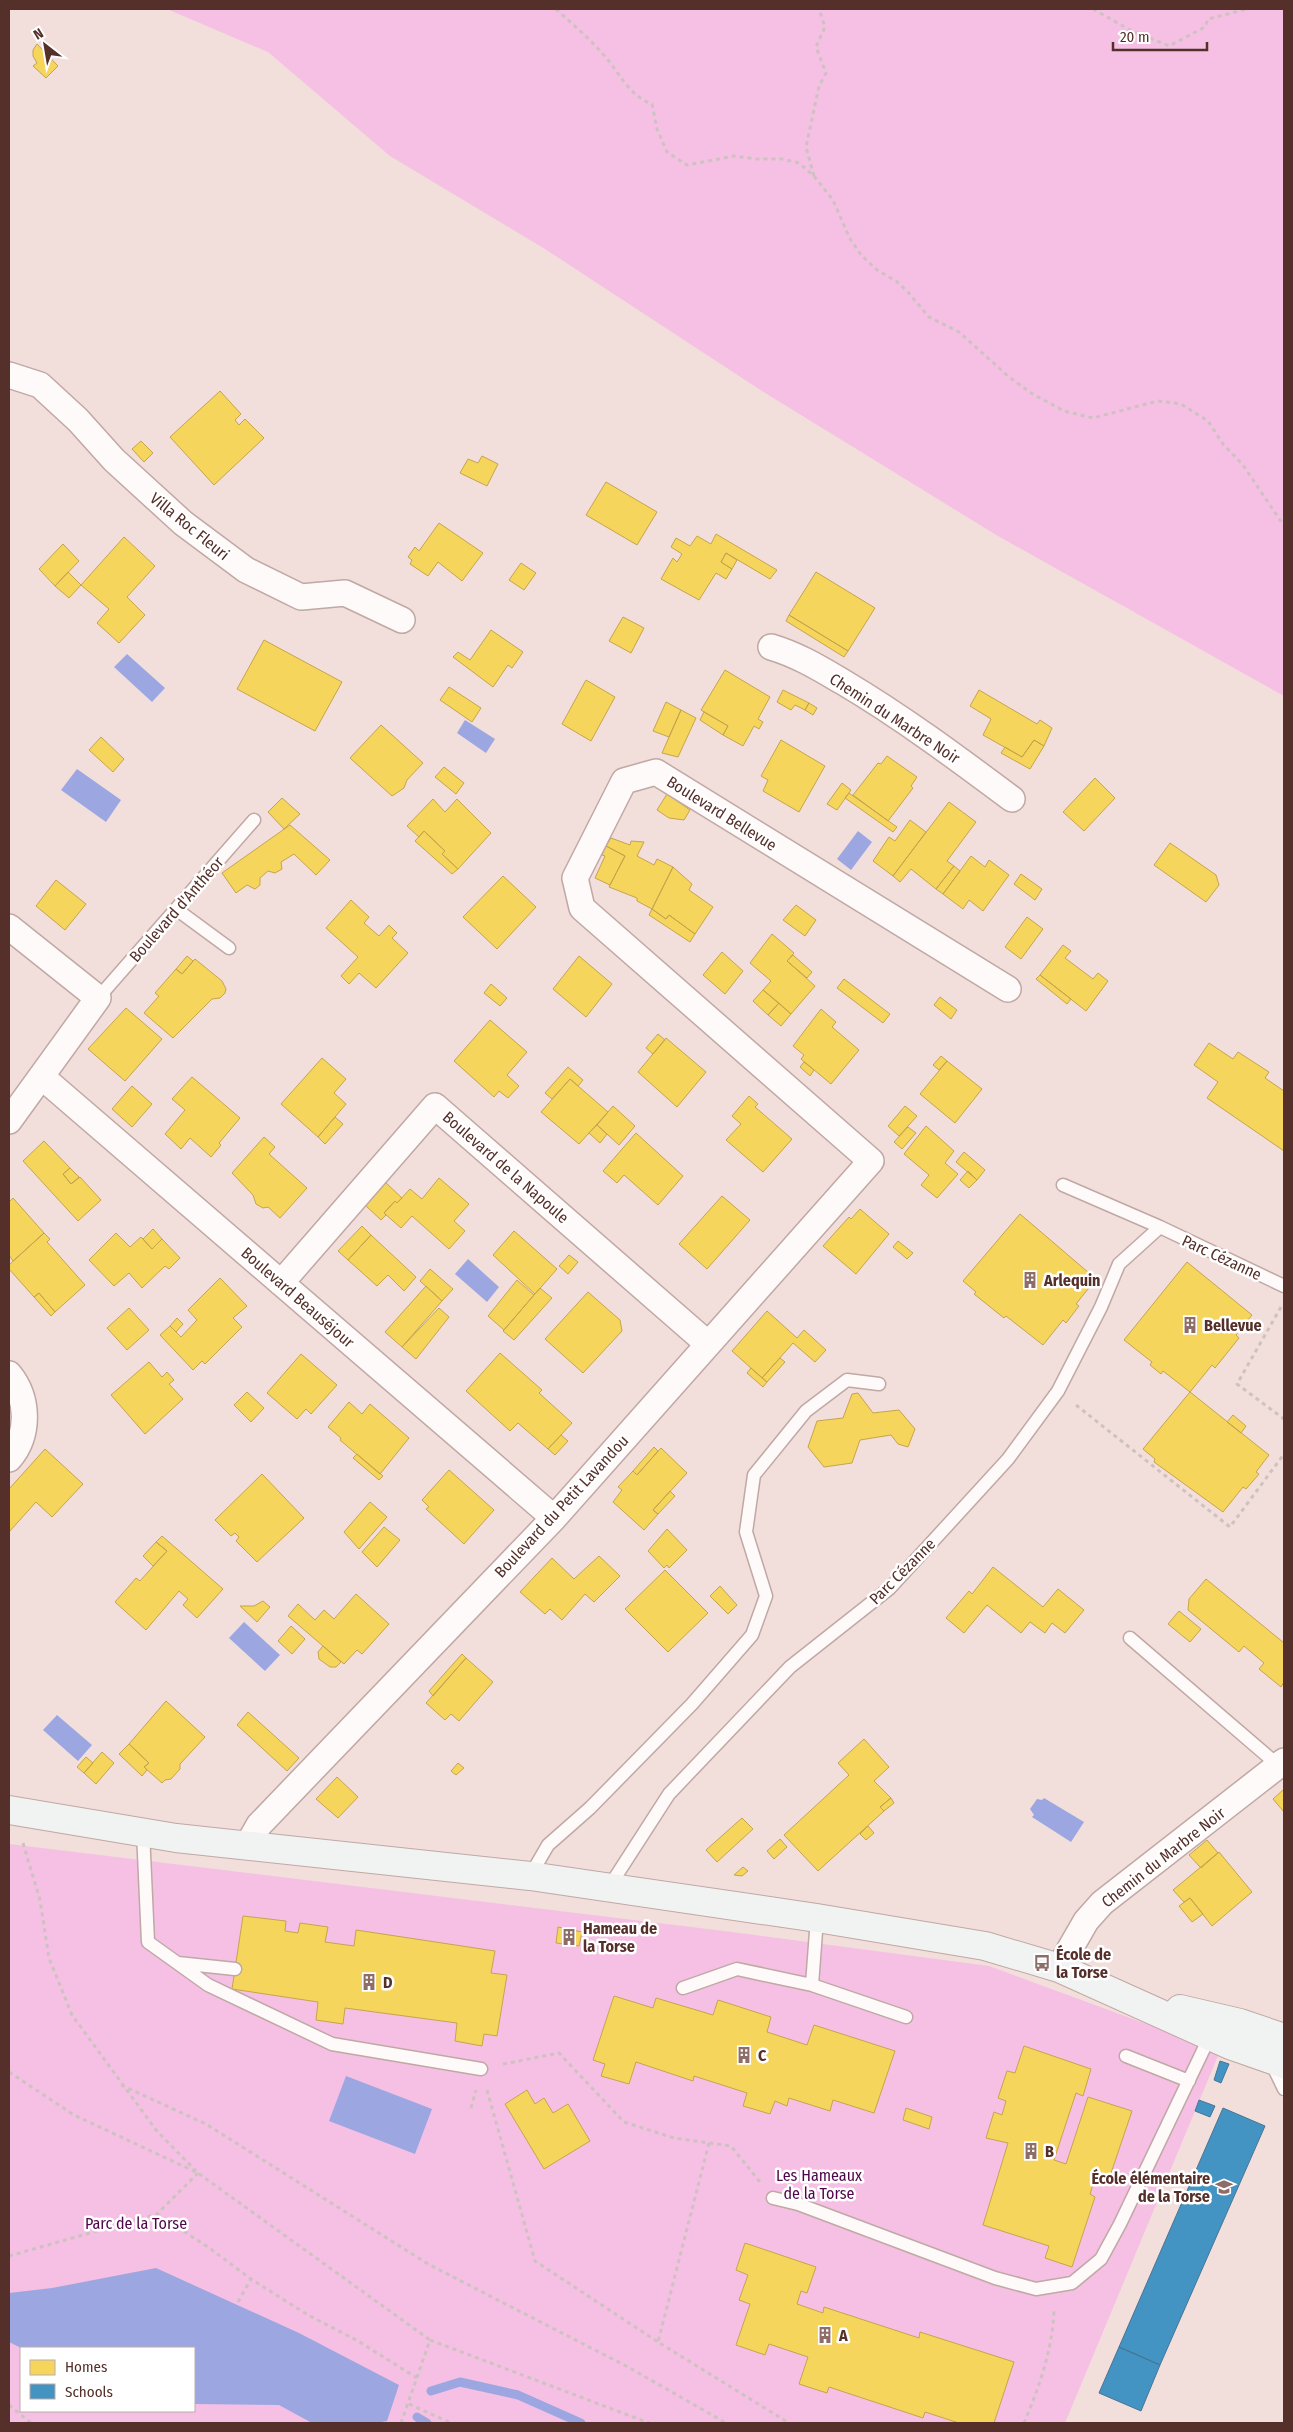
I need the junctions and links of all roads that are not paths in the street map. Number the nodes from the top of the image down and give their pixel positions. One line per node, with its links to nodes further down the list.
1 (9, 375): 2 (street, Villa Roc Fleuri)
2 (402, 620)
3 (771, 647): 4 (street, Chemin du Marbre Noir)
4 (1012, 800)
5 (254, 820): 6 (lane, Boulevard d'Anthéor)
6 (176, 909): 8 (lane); 10 (lane, Boulevard d'Anthéor)
7 (9, 927): 10 (street)
8 (230, 948)
9 (1008, 989): 13 (street, Boulevard Bellevue)
10 (98, 998): 11 (street)
11 (42, 1077): 12 (street); 16 (street, Boulevard Beauséjour)
12 (9, 1121)
13 (871, 1162): 18 (street, Boulevard du Petit Lavandou)
14 (1063, 1186): 15 (lane, Parc Cézanne)
15 (1160, 1227): 17 (lane, Parc Cézanne); 29 (lane, Parc Cézanne)
16 (281, 1283): 18 (street, Boulevard de la Napoule); 22 (street, Boulevard Beauséjour)
17 (1284, 1286)
18 (708, 1344): 22 (street, Boulevard du Petit Lavandou)
19 (9, 1374): 21 (street)
20 (879, 1384): 28 (lane)
21 (9, 1459)
22 (554, 1518): 27 (street, Boulevard du Petit Lavandou)
23 (1130, 1638): 24 (lane)
24 (1282, 1764): 32 (street, Chemin du Marbre Noir)
25 (11, 1810): 26 (street)
26 (143, 1832): 27 (street); 31 (lane)
27 (247, 1846): 28 (street)
28 (530, 1876): 29 (street)
29 (609, 1887): 30 (street)
30 (817, 1918): 32 (street); 34 (lane)
31 (176, 1962): 33 (lane); 41 (lane)
32 (1059, 1968): 36 (street)
33 (235, 1969)
34 (812, 1985): 35 (lane); 37 (lane)
35 (683, 1988)
36 (1123, 1995): 38 (street); 39 (street)
37 (906, 2018)
38 (1210, 2036): 39 (street); 42 (lane)
39 (1281, 2046): 43 (lane)
40 (1126, 2056): 42 (lane)
41 (481, 2069)
42 (1189, 2081): 44 (lane)
43 (1284, 2089)
44 (773, 2198)

